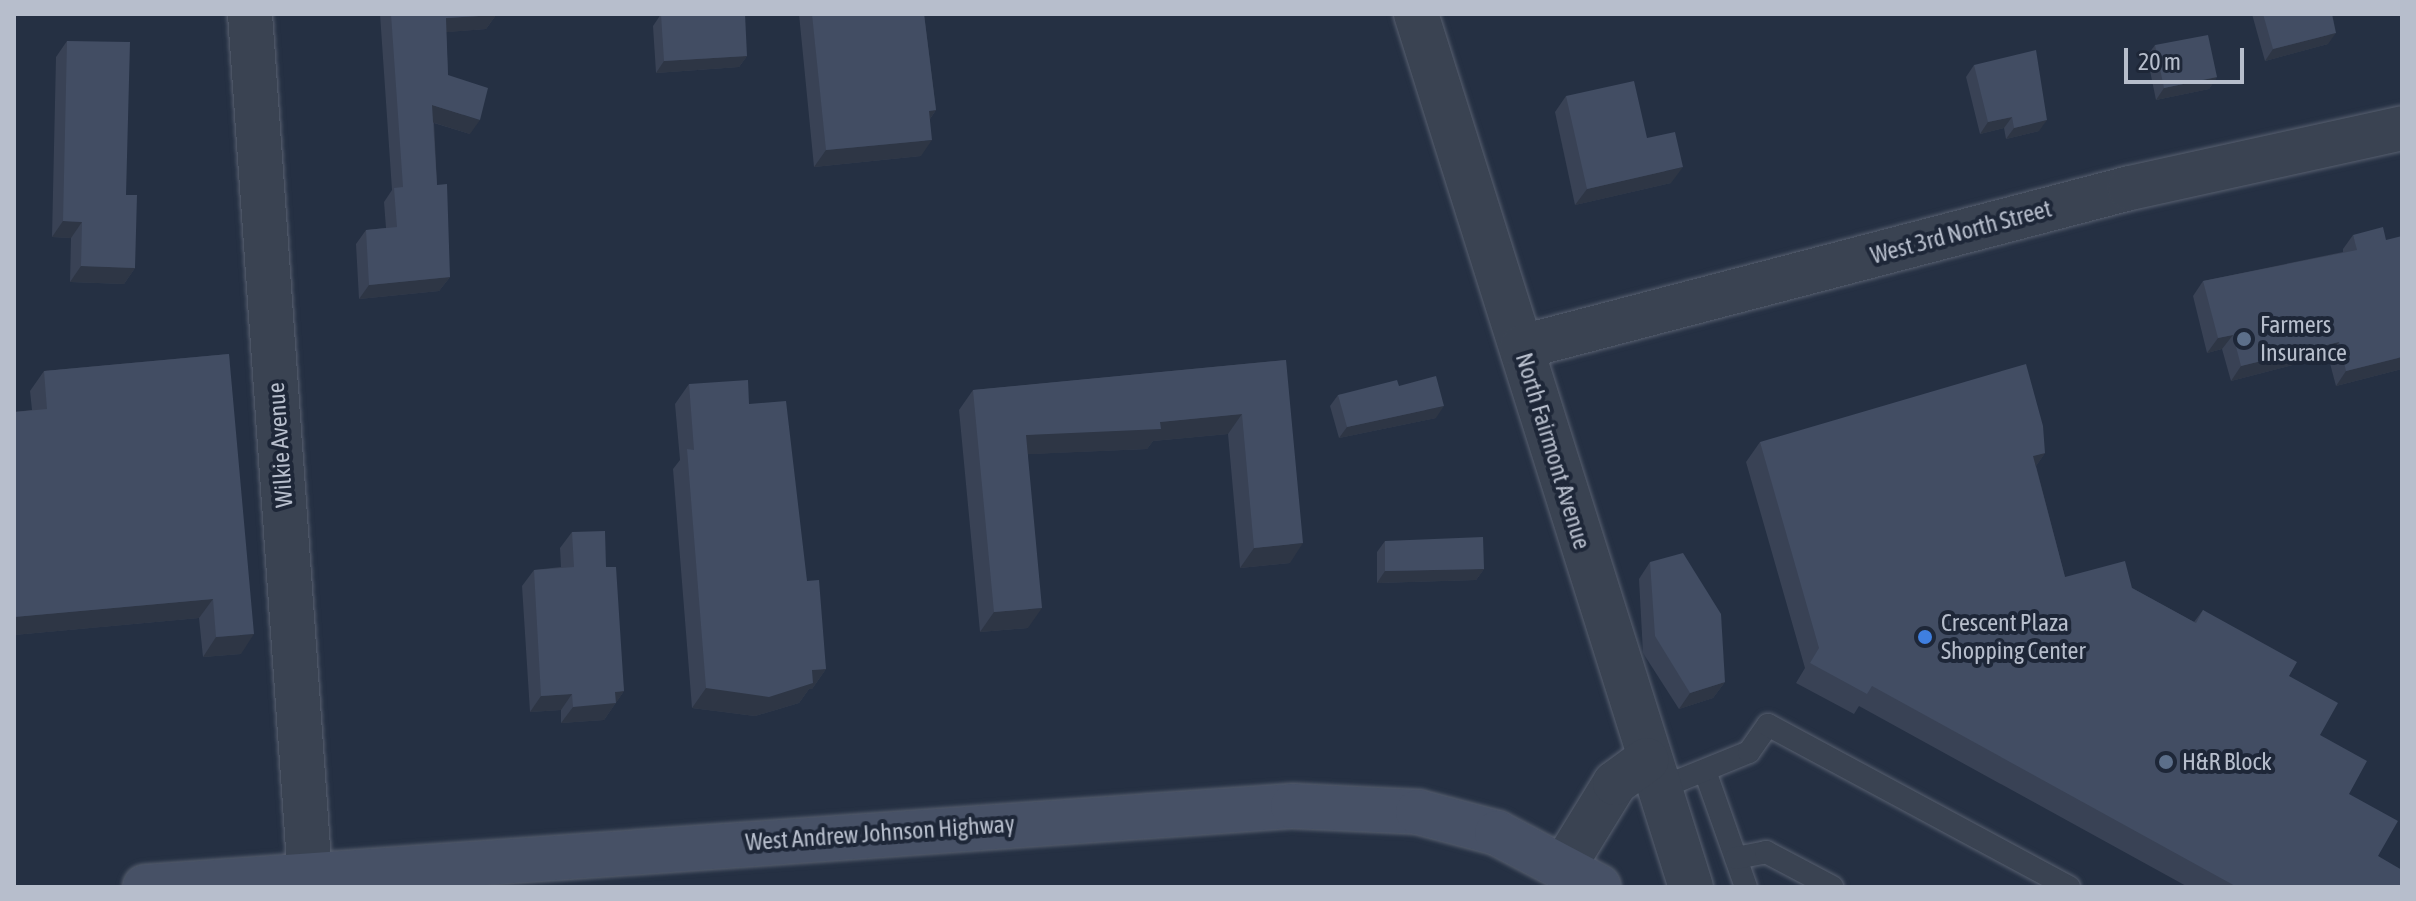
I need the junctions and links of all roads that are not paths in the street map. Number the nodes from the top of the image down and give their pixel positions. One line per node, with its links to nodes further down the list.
1 (250, 14): 9 (street, Wilkie Avenue)
2 (1416, 14): 4 (street, North Fairmont Avenue)
3 (2402, 128): 4 (street, West 3rd North Street)
4 (1522, 347): 6 (street, North Fairmont Avenue)
5 (1706, 774): 6 (lane); 7 (lane); 14 (lane)
6 (1653, 775): 8 (street); 11 (street, North Fairmont Avenue)
7 (1736, 858): 12 (lane); 13 (lane)
8 (1582, 876): 9 (main road, West Andrew Johnson Highway)
9 (310, 877): 10 (main road, West Andrew Johnson Highway)
10 (145, 887)
11 (1691, 887)
12 (1746, 887)
13 (1832, 887)
14 (2069, 887)

